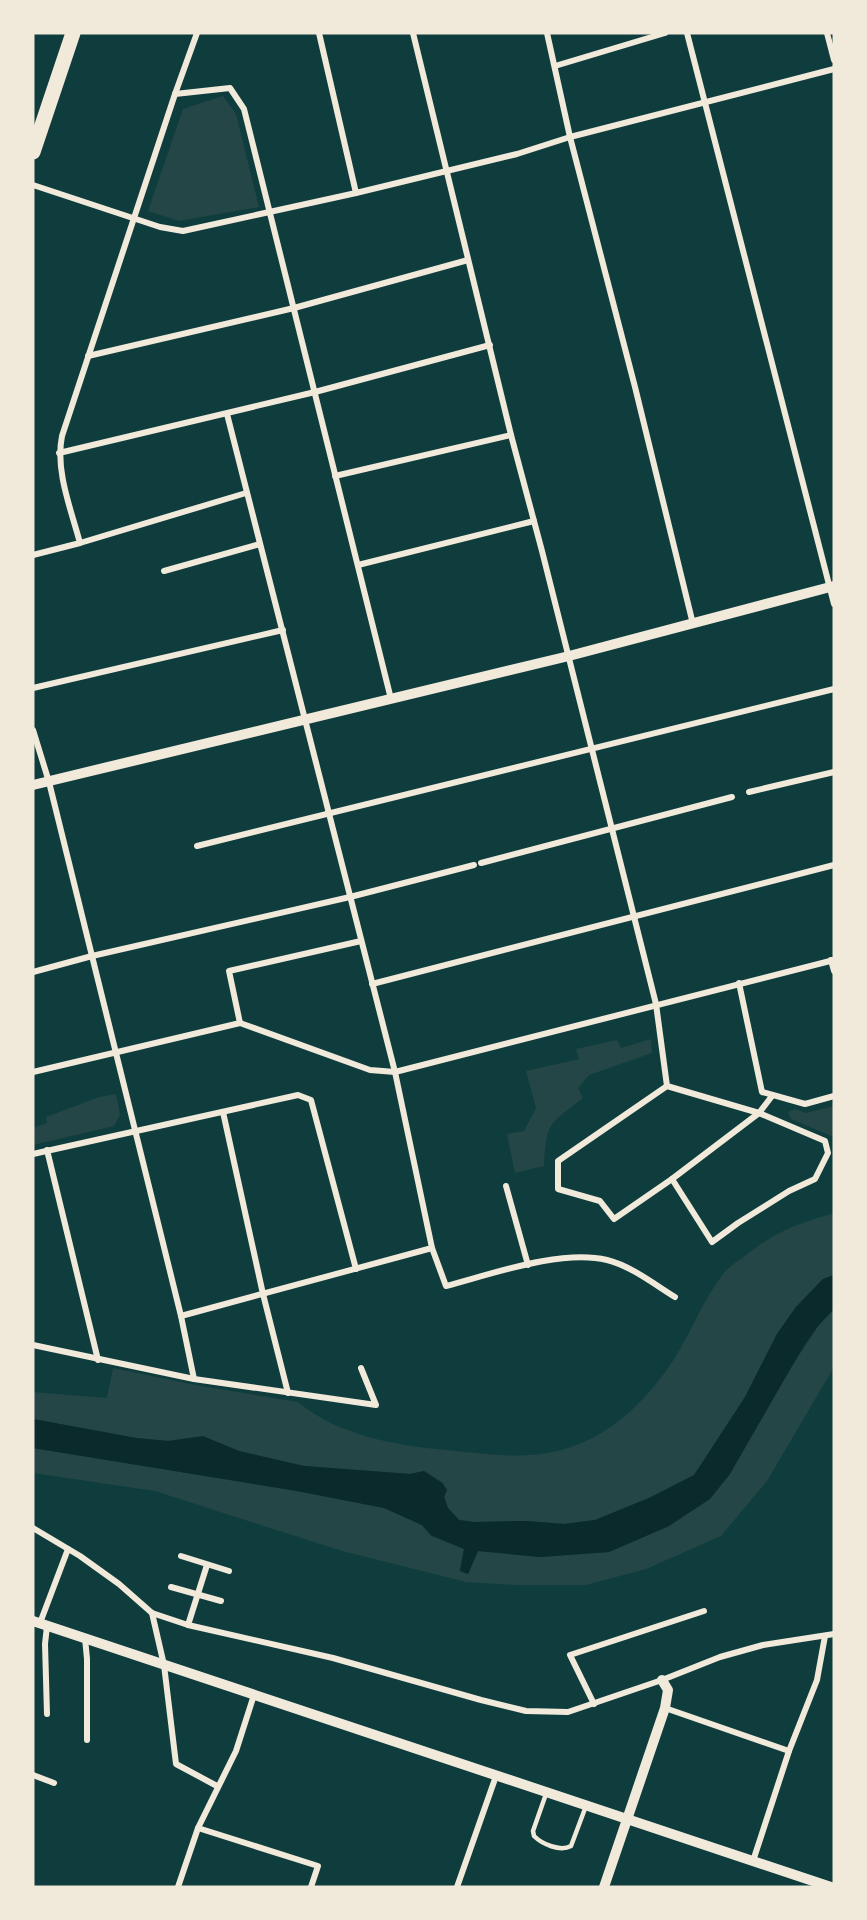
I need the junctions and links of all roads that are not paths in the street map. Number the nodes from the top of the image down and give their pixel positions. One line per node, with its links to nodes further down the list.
1 (73, 33): 15 (main road)
2 (197, 33): 12 (street)
3 (319, 33): 18 (street)
4 (413, 33): 16 (street)
5 (547, 33): 10 (street)
6 (665, 33): 10 (street)
7 (687, 33): 13 (street)
8 (827, 33): 9 (street)
9 (834, 60)
10 (555, 66): 14 (street)
11 (834, 69): 13 (street)
12 (175, 94): 19 (street); 20 (street)
13 (705, 102): 14 (street); 37 (street)
14 (570, 137): 16 (street); 39 (street)
15 (33, 152)
16 (447, 171): 18 (street); 21 (street)
17 (33, 184): 20 (street)
18 (356, 193): 19 (street)
19 (270, 212): 20 (street); 22 (street)
20 (134, 219): 24 (street)
21 (468, 260): 22 (street); 23 (street)
22 (294, 308): 24 (street); 25 (street)
23 (490, 345): 25 (street); 27 (street)
24 (88, 356): 28 (street)
25 (315, 392): 26 (street); 29 (street)
26 (227, 414): 28 (street); 30 (street)
27 (511, 435): 29 (street); 31 (street)
28 (59, 453): 32 (street)
29 (335, 476): 35 (street)
30 (246, 493): 32 (street); 33 (street)
31 (534, 521): 35 (street); 41 (street)
32 (80, 543): 34 (street)
33 (260, 544): 36 (street); 40 (street)
34 (33, 555)
35 (358, 565): 44 (street)
36 (164, 571)
37 (832, 587): 38 (street); 39 (street)
38 (834, 604)
39 (693, 624): 41 (street)
40 (283, 630): 42 (street); 45 (street)
41 (569, 656): 44 (street); 47 (street)
42 (33, 688)
43 (834, 689): 47 (street)
44 (391, 700): 45 (street)
45 (304, 720): 49 (street); 53 (street)
46 (33, 730): 49 (street)
47 (592, 748): 53 (street); 54 (street)
48 (834, 772): 51 (street)
49 (49, 782): 50 (street); 62 (street)
50 (33, 785)
51 (749, 792)
52 (732, 797): 54 (street)
53 (328, 812): 55 (street); 59 (street)
54 (611, 829): 56 (street); 60 (street)
55 (197, 846)
56 (481, 863)
57 (474, 865): 59 (street)
58 (834, 865): 60 (street)
59 (350, 897): 61 (street); 62 (street)
60 (634, 917): 67 (street); 68 (street)
61 (361, 941): 67 (street); 69 (street)
62 (92, 956): 65 (street); 70 (street)
63 (833, 960): 64 (street); 66 (street)
64 (834, 971)
65 (33, 972)
66 (739, 983): 68 (street); 74 (street)
67 (372, 984): 72 (street)
68 (656, 1004): 72 (street); 73 (street)
69 (240, 1023): 70 (street); 72 (street)
70 (116, 1053): 71 (street); 78 (street)
71 (33, 1072)
72 (395, 1072): 83 (street)
73 (667, 1086): 77 (street); 81 (street)
74 (772, 1096): 75 (street); 77 (street)
75 (834, 1096)
76 (223, 1112): 78 (street); 85 (street); 86 (street)
77 (759, 1113): 81 (street); 81 (street)
78 (136, 1131): 79 (street); 88 (street)
79 (47, 1150): 80 (street); 90 (street)
80 (33, 1154)
81 (672, 1179)
82 (507, 1185): 84 (street)
83 (432, 1248): 84 (street); 85 (street)
84 (528, 1265): 87 (street)
85 (356, 1269): 86 (street)
86 (263, 1294): 88 (street); 93 (street)
87 (675, 1297)
88 (182, 1316): 92 (street)
89 (33, 1345): 90 (street)
90 (98, 1360): 92 (street)
91 (361, 1368): 93 (street)
92 (194, 1378): 93 (street)
93 (288, 1393)
94 (33, 1528): 95 (street)
95 (68, 1549): 103 (street); 104 (street)
96 (181, 1556): 97 (street)
97 (207, 1565): 98 (street); 100 (street)
98 (229, 1571)
99 (171, 1587): 100 (street)
100 (197, 1594): 101 (street); 105 (street)
101 (221, 1601)
102 (704, 1611): 112 (street)
103 (152, 1613): 105 (street); 109 (street)
104 (40, 1623): 108 (street); 114 (street)
105 (188, 1625): 112 (street)
106 (834, 1634): 107 (street)
107 (825, 1636): 110 (street); 116 (street)
108 (85, 1638): 109 (street); 115 (street)
109 (164, 1665): 111 (street); 120 (street)
110 (662, 1680): 112 (street); 113 (street)
111 (254, 1695): 118 (street); 120 (street)
112 (594, 1704)
113 (665, 1708): 116 (street); 123 (street)
114 (47, 1714)
115 (87, 1740)
116 (789, 1751): 125 (street)
117 (33, 1775): 119 (street)
118 (496, 1776): 121 (street); 128 (street)
119 (54, 1783)
120 (218, 1786): 124 (street)
121 (547, 1793): 122 (street); 122 (lane)
122 (586, 1806): 123 (street)
123 (627, 1819): 125 (street); 129 (street)
124 (198, 1828): 126 (street); 127 (street)
125 (753, 1861): 130 (street)
126 (178, 1887)
127 (311, 1887)
128 (458, 1887)
129 (604, 1887)
130 (831, 1887)

